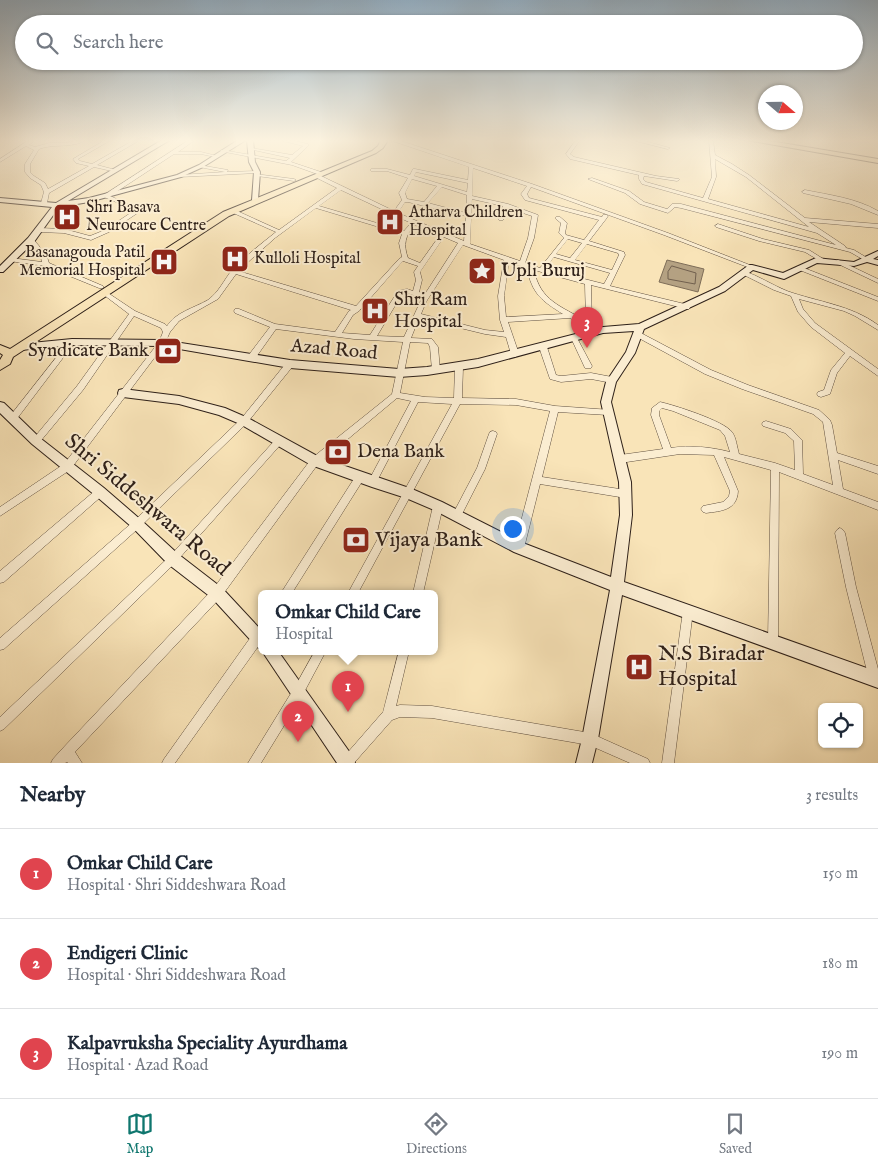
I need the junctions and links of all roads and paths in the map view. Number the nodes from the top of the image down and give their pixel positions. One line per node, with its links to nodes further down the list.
1 (30, 176): 28 (street)
2 (75, 176): 28 (street)
3 (106, 176): 39 (street)
4 (138, 176): 31 (street)
5 (179, 176): 6 (street); 31 (street)
6 (189, 176)
7 (257, 176): 32 (street)
8 (267, 176): 22 (street)
9 (312, 176): 22 (main road)
10 (314, 176): 32 (main road)
11 (321, 176): 27 (street)
12 (403, 176): 20 (street)
13 (442, 176): 24 (street)
14 (470, 176): 24 (street)
15 (502, 176): 25 (street)
16 (642, 176): 35 (street)
17 (651, 176): 23 (street)
18 (714, 176): 35 (street)
19 (749, 176): 53 (street)
20 (410, 178): 26 (street); 34 (street)
21 (590, 179): 66 (street)
22 (294, 180): 32 (main road)
23 (677, 180)
24 (470, 182): 30 (street)
25 (530, 185): 37 (street); 45 (street)
26 (440, 186): 30 (street); 38 (street)
27 (341, 188): 41 (street); 47 (street)
28 (47, 192): 36 (street)
29 (805, 192): 42 (street)
30 (470, 195): 40 (street); 49 (street)
31 (106, 196): 39 (street); 57 (street)
32 (254, 198): 44 (main road); 91 (main road)
33 (0, 200): 36 (street)
34 (405, 200): 38 (street); 47 (street)
35 (705, 200): 58 (street)
36 (44, 203): 39 (street)
37 (541, 203): 48 (street); 52 (street)
38 (425, 204): 49 (street)
39 (58, 205): 57 (street)
40 (506, 205): 48 (street); 51 (street)
41 (315, 206): 59 (street); 60 (street)
42 (868, 208): 43 (street); 46 (street)
43 (878, 208)
44 (233, 211): 59 (street); 91 (main road)
45 (608, 213): 52 (street); 81 (street)
46 (878, 213)
47 (395, 214): 54 (street)
48 (533, 214): 77 (street)
49 (469, 215): 65 (street)
50 (558, 218): 62 (street)
51 (500, 219)
52 (603, 219): 64 (street)
53 (802, 220): 56 (street); 58 (street)
54 (414, 223): 60 (street); 61 (street)
55 (718, 226): 73 (street)
56 (878, 226)
57 (39, 230): 63 (street)
58 (816, 231): 66 (street)
59 (280, 232): 85 (street)
60 (404, 233): 69 (street)
61 (443, 235): 65 (street); 79 (street)
62 (567, 237): 64 (street); 68 (street)
63 (31, 240): 72 (street); 76 (street)
64 (585, 242): 74 (street); 86 (street)
65 (464, 244): 70 (street); 94 (street)
66 (852, 251): 71 (street)
67 (878, 253): 71 (street)
68 (552, 255): 74 (street); 84 (street)
69 (405, 258): 79 (street); 97 (street)
70 (507, 259): 77 (street); 102 (street)
71 (866, 259): 75 (street); 78 (street)
72 (11, 260): 76 (street); 83 (street)
73 (822, 260): 75 (street); 82 (street)
74 (571, 261): 86 (street)
75 (838, 262): 88 (street)
76 (46, 264): 91 (street)
77 (522, 264): 80 (street)
78 (878, 264)
79 (422, 266): 92 (street)
80 (530, 267): 84 (street); 101 (street)
81 (752, 267): 82 (street); 87 (street, Azad Road)
82 (799, 268): 95 (street)
83 (0, 270)
84 (541, 270): 89 (street)
85 (234, 272): 97 (street); 107 (street)
86 (613, 272): 90 (street)
87 (744, 273): 93 (street); 96 (street, Azad Road)
88 (878, 281)
89 (588, 282): 90 (street); 105 (street)
90 (606, 287): 96 (street)
91 (102, 289): 99 (street); 116 (main road); 118 (main road)
92 (415, 294): 94 (street); 110 (street)
93 (794, 295): 104 (street); 119 (street)
94 (427, 297): 100 (street)
95 (878, 298)
96 (687, 307): 106 (street, Azad Road)
97 (357, 309): 109 (street)
98 (237, 311): 103 (street)
99 (133, 314): 107 (street); 114 (street)
100 (417, 315): 108 (street); 112 (street)
101 (569, 316): 102 (street); 105 (street)
102 (503, 320): 108 (street)
103 (274, 326): 109 (street); 121 (street)
104 (878, 328)
105 (593, 329): 106 (street, Azad Road); 111 (street, Azad Road)
106 (639, 330): 129 (street); 147 (street)
107 (166, 331): 115 (street)
108 (508, 334): 120 (street)
109 (337, 335): 110 (street)
110 (372, 338): 112 (street)
111 (574, 338): 117 (street, Azad Road); 124 (street)
112 (407, 339): 126 (street); 127 (street)
113 (72, 342): 114 (street, Azad Road); 116 (street, Azad Road); 138 (street)
114 (114, 342): 115 (street, Azad Road); 143 (street)
115 (162, 343): 121 (street, Azad Road); 130 (street)
116 (22, 347): 118 (main road)
117 (543, 347): 120 (street, Azad Road); 129 (street)
118 (4, 351): 123 (main road)
119 (850, 352): 128 (street); 131 (street)
120 (515, 354): 125 (street, Azad Road)
121 (251, 358): 122 (street, Azad Road)
122 (290, 364): 127 (street, Azad Road); 139 (street)
123 (0, 366)
124 (588, 366)
125 (458, 367): 126 (street, Azad Road); 134 (street)
126 (436, 370): 127 (street, Azad Road)
127 (399, 373): 132 (street)
128 (878, 373)
129 (612, 380): 137 (street)
130 (123, 393): 139 (street); 150 (street)
131 (821, 394)
132 (396, 395): 133 (street); 149 (street)
133 (416, 399): 134 (street); 154 (street)
134 (458, 400): 136 (street); 158 (street)
135 (0, 406): 138 (street, Shri Siddeshwara Road)
136 (556, 409): 137 (street); 155 (street)
137 (608, 412): 148 (street)
138 (14, 418): 143 (street, Shri Siddeshwara Road)
139 (244, 421): 142 (street); 165 (street)
140 (766, 424): 153 (street)
141 (492, 434): 164 (street)
142 (279, 440): 149 (street); 168 (street)
143 (36, 441): 150 (street, Shri Siddeshwara Road)
144 (668, 451): 145 (street); 146 (street); 148 (street)
145 (717, 452): 146 (street); 162 (street)
146 (735, 455): 151 (street)
147 (834, 455): 152 (street); 157 (street)
148 (620, 459): 159 (street)
149 (316, 461): 154 (street); 174 (street)
150 (67, 467): 156 (street, Shri Siddeshwara Road); 163 (street)
151 (774, 467): 153 (street); 178 (street)
152 (878, 470)
153 (799, 476): 157 (street)
154 (366, 480): 158 (street); 171 (street)
155 (537, 480): 159 (street); 167 (street)
156 (100, 492): 165 (street, Shri Siddeshwara Road); 169 (street)
157 (839, 492): 161 (street)
158 (408, 493): 160 (street); 172 (street)
159 (626, 494): 170 (street)
160 (438, 506): 164 (street); 173 (street)
161 (878, 508)
162 (706, 509)
163 (0, 512)
164 (457, 515): 167 (street)
165 (137, 524): 168 (street, Shri Siddeshwara Road); 179 (street)
166 (840, 533): 183 (street)
167 (519, 548): 170 (street)
168 (174, 559): 174 (street, Shri Siddeshwara Road); 186 (street)
169 (0, 578)
170 (617, 586): 175 (street); 187 (street)
171 (288, 590)
172 (355, 590)
173 (419, 590)
174 (217, 593): 176 (street, Shri Siddeshwara Road); 188 (street)
175 (688, 611): 178 (street); 196 (street)
176 (258, 635)
177 (258, 640): 191 (street)
178 (773, 641): 183 (street)
179 (0, 645)
180 (272, 655): 184 (street)
181 (319, 655): 184 (street)
182 (403, 655): 185 (street)
183 (877, 679)
184 (298, 694): 192 (street); 193 (street)
185 (388, 715): 187 (street); 193 (street)
186 (0, 725)
187 (590, 739): 194 (street); 195 (street)
188 (67, 752): 189 (street); 190 (street)
189 (56, 763)
190 (76, 763)
191 (168, 763)
192 (254, 763)
193 (347, 763)
194 (584, 763)
195 (644, 763)
196 (668, 763)

